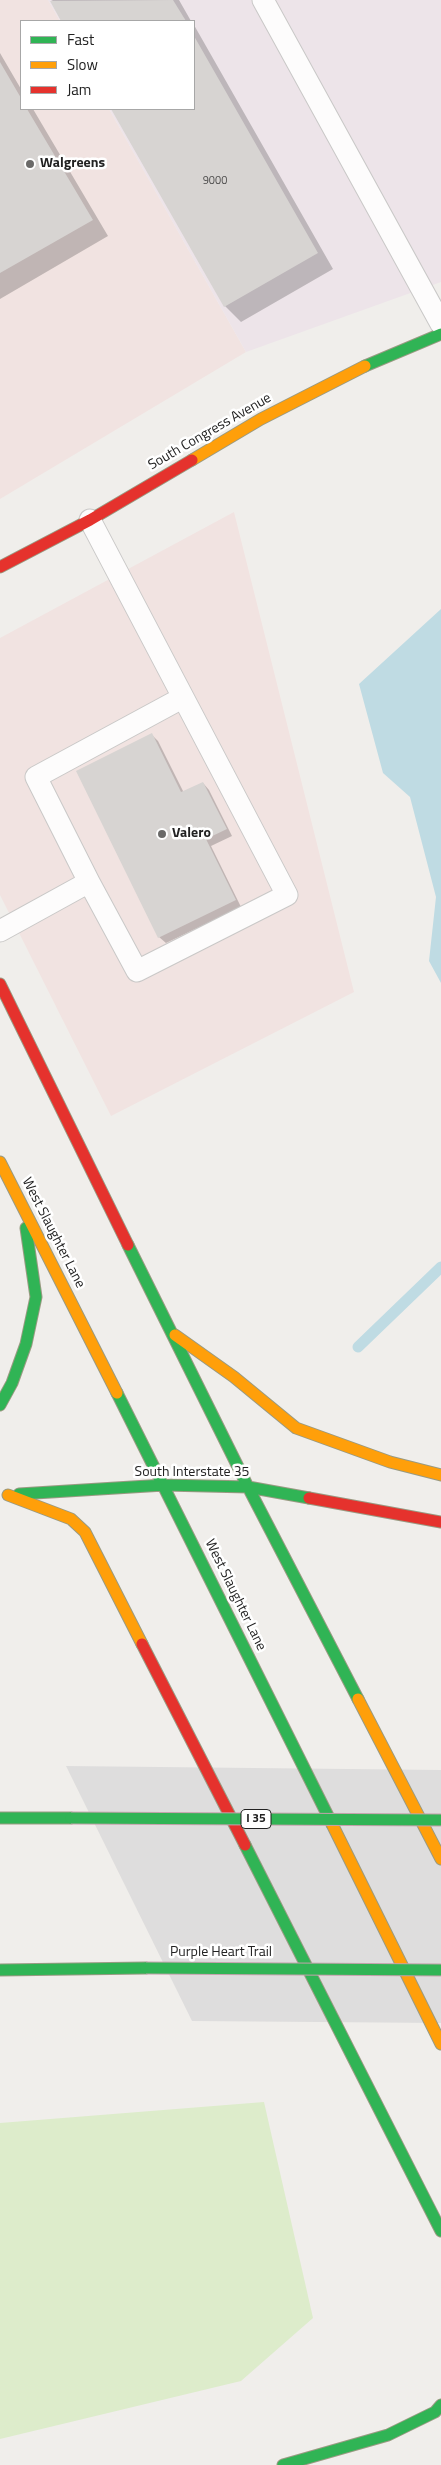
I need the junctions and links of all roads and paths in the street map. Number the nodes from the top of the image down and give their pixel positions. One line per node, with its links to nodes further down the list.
1 (263, 0): 2 (lane)
2 (441, 324)
3 (441, 334): 4 (main road, South Congress Avenue)
4 (90, 520): 5 (main road, South Congress Avenue); 6 (lane)
5 (0, 568)
6 (182, 698): 7 (lane); 7 (lane)
7 (89, 882): 8 (lane)
8 (0, 930)
9 (0, 984): 12 (main road)
10 (0, 1162): 11 (main road, West Slaughter Lane)
11 (23, 1207): 13 (main road); 15 (main road, West Slaughter Lane)
12 (172, 1332): 14 (main road); 16 (main road)
13 (0, 1405)
14 (441, 1475)
15 (164, 1485): 16 (main road, South Interstate 35); 17 (main road, South Interstate 35); 24 (main road, West Slaughter Lane)
16 (248, 1487): 18 (main road, South Interstate 35); 21 (main road)
17 (4, 1495): 25 (main road)
18 (441, 1522)
19 (0, 1818): 20 (main road, I 35, bridge)
20 (441, 1820)
21 (441, 1859)
22 (0, 1970): 23 (main road, Purple Heart Trail, bridge)
23 (441, 1970)
24 (441, 2044)
25 (441, 2231)
26 (441, 2405): 27 (main road)
27 (284, 2465)

